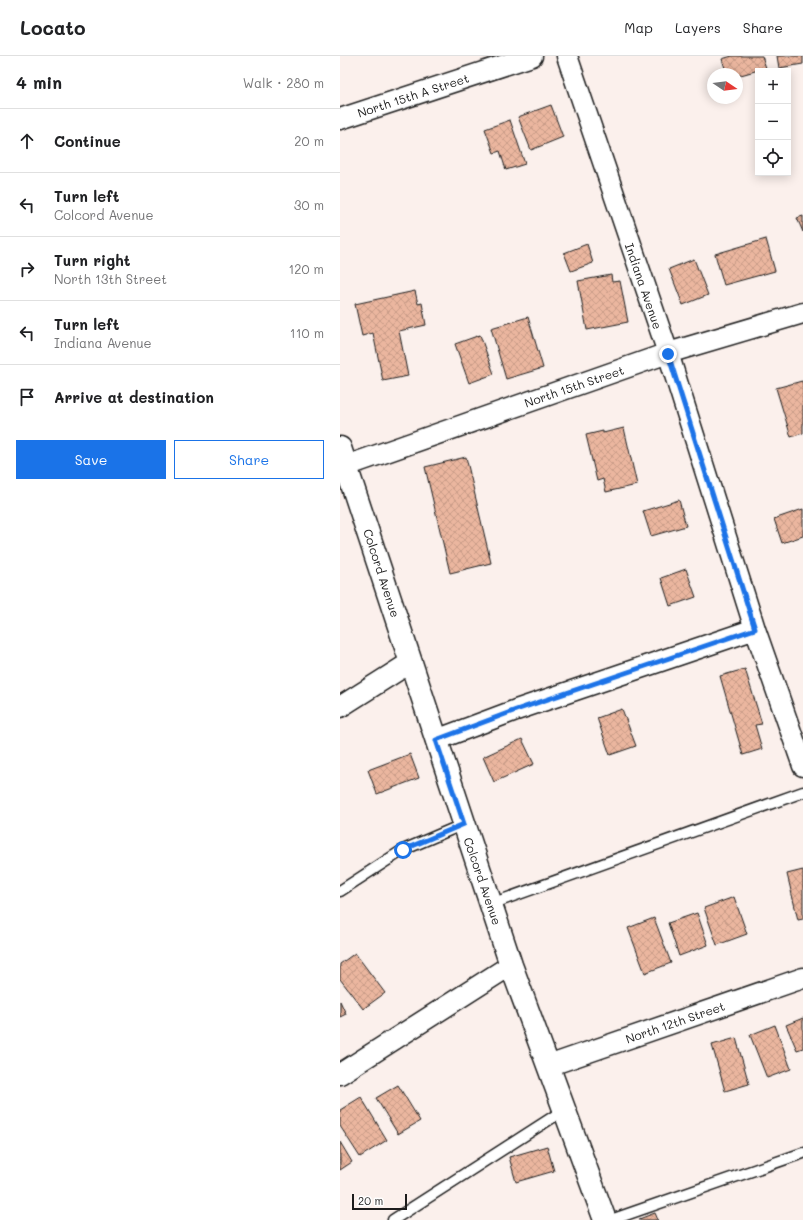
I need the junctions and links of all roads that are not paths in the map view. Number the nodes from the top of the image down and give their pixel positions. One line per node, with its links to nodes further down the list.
1 (532, 56): 3 (street, North 15th A Street)
2 (567, 56): 5 (street, Indiana Avenue)
3 (340, 119)
4 (803, 313): 5 (street, North 15th Street)
5 (668, 354): 6 (street, North 15th Street); 7 (street, Indiana Avenue)
6 (343, 457): 8 (street, Colcord Avenue)
7 (755, 629): 10 (street); 11 (street, Indiana Avenue)
8 (411, 662): 9 (street); 10 (street, Colcord Avenue)
9 (340, 707)
10 (436, 740): 13 (street, Colcord Avenue)
11 (803, 766)
12 (803, 792): 15 (lane)
13 (464, 824): 14 (lane); 15 (street, Colcord Avenue)
14 (340, 891)
15 (491, 904): 16 (street, Colcord Avenue)
16 (512, 965): 18 (street, Colcord Avenue); 19 (street)
17 (803, 978): 18 (street, North 12th Street)
18 (548, 1066): 20 (street, Colcord Avenue)
19 (340, 1074)
20 (564, 1110): 22 (lane); 23 (street, Colcord Avenue)
21 (803, 1153): 24 (lane)
22 (393, 1220)
23 (605, 1220)
24 (611, 1220)

